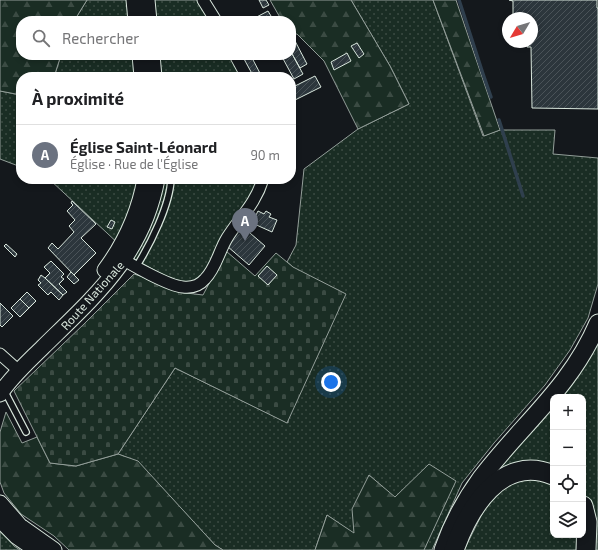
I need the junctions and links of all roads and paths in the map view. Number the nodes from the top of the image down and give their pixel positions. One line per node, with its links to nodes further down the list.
1 (134, 0): 4 (main road)
2 (147, 0): 5 (main road)
3 (203, 0): 6 (street)
4 (136, 16)
5 (149, 16)
6 (213, 16)
7 (140, 60): 10 (main road)
8 (152, 60): 11 (main road)
9 (238, 60): 12 (street)
10 (142, 72)
11 (154, 72)
12 (244, 72)
13 (144, 184): 17 (main road, Route Nationale)
14 (156, 184): 17 (main road, Route Nationale)
15 (170, 184): 17 (lane)
16 (261, 184): 17 (street)
17 (125, 261): 20 (main road, Route Nationale)
18 (598, 323): 29 (main road)
19 (0, 354): 20 (street)
20 (16, 368): 21 (main road, Route Nationale)
21 (1, 387): 22 (lane)
22 (26, 432)
23 (550, 474): 30 (highway)
24 (0, 503): 28 (main road)
25 (586, 518): 31 (highway)
26 (0, 520): 27 (main road)
27 (36, 550)
28 (54, 550)
29 (443, 550)
30 (454, 550)
31 (586, 550)

